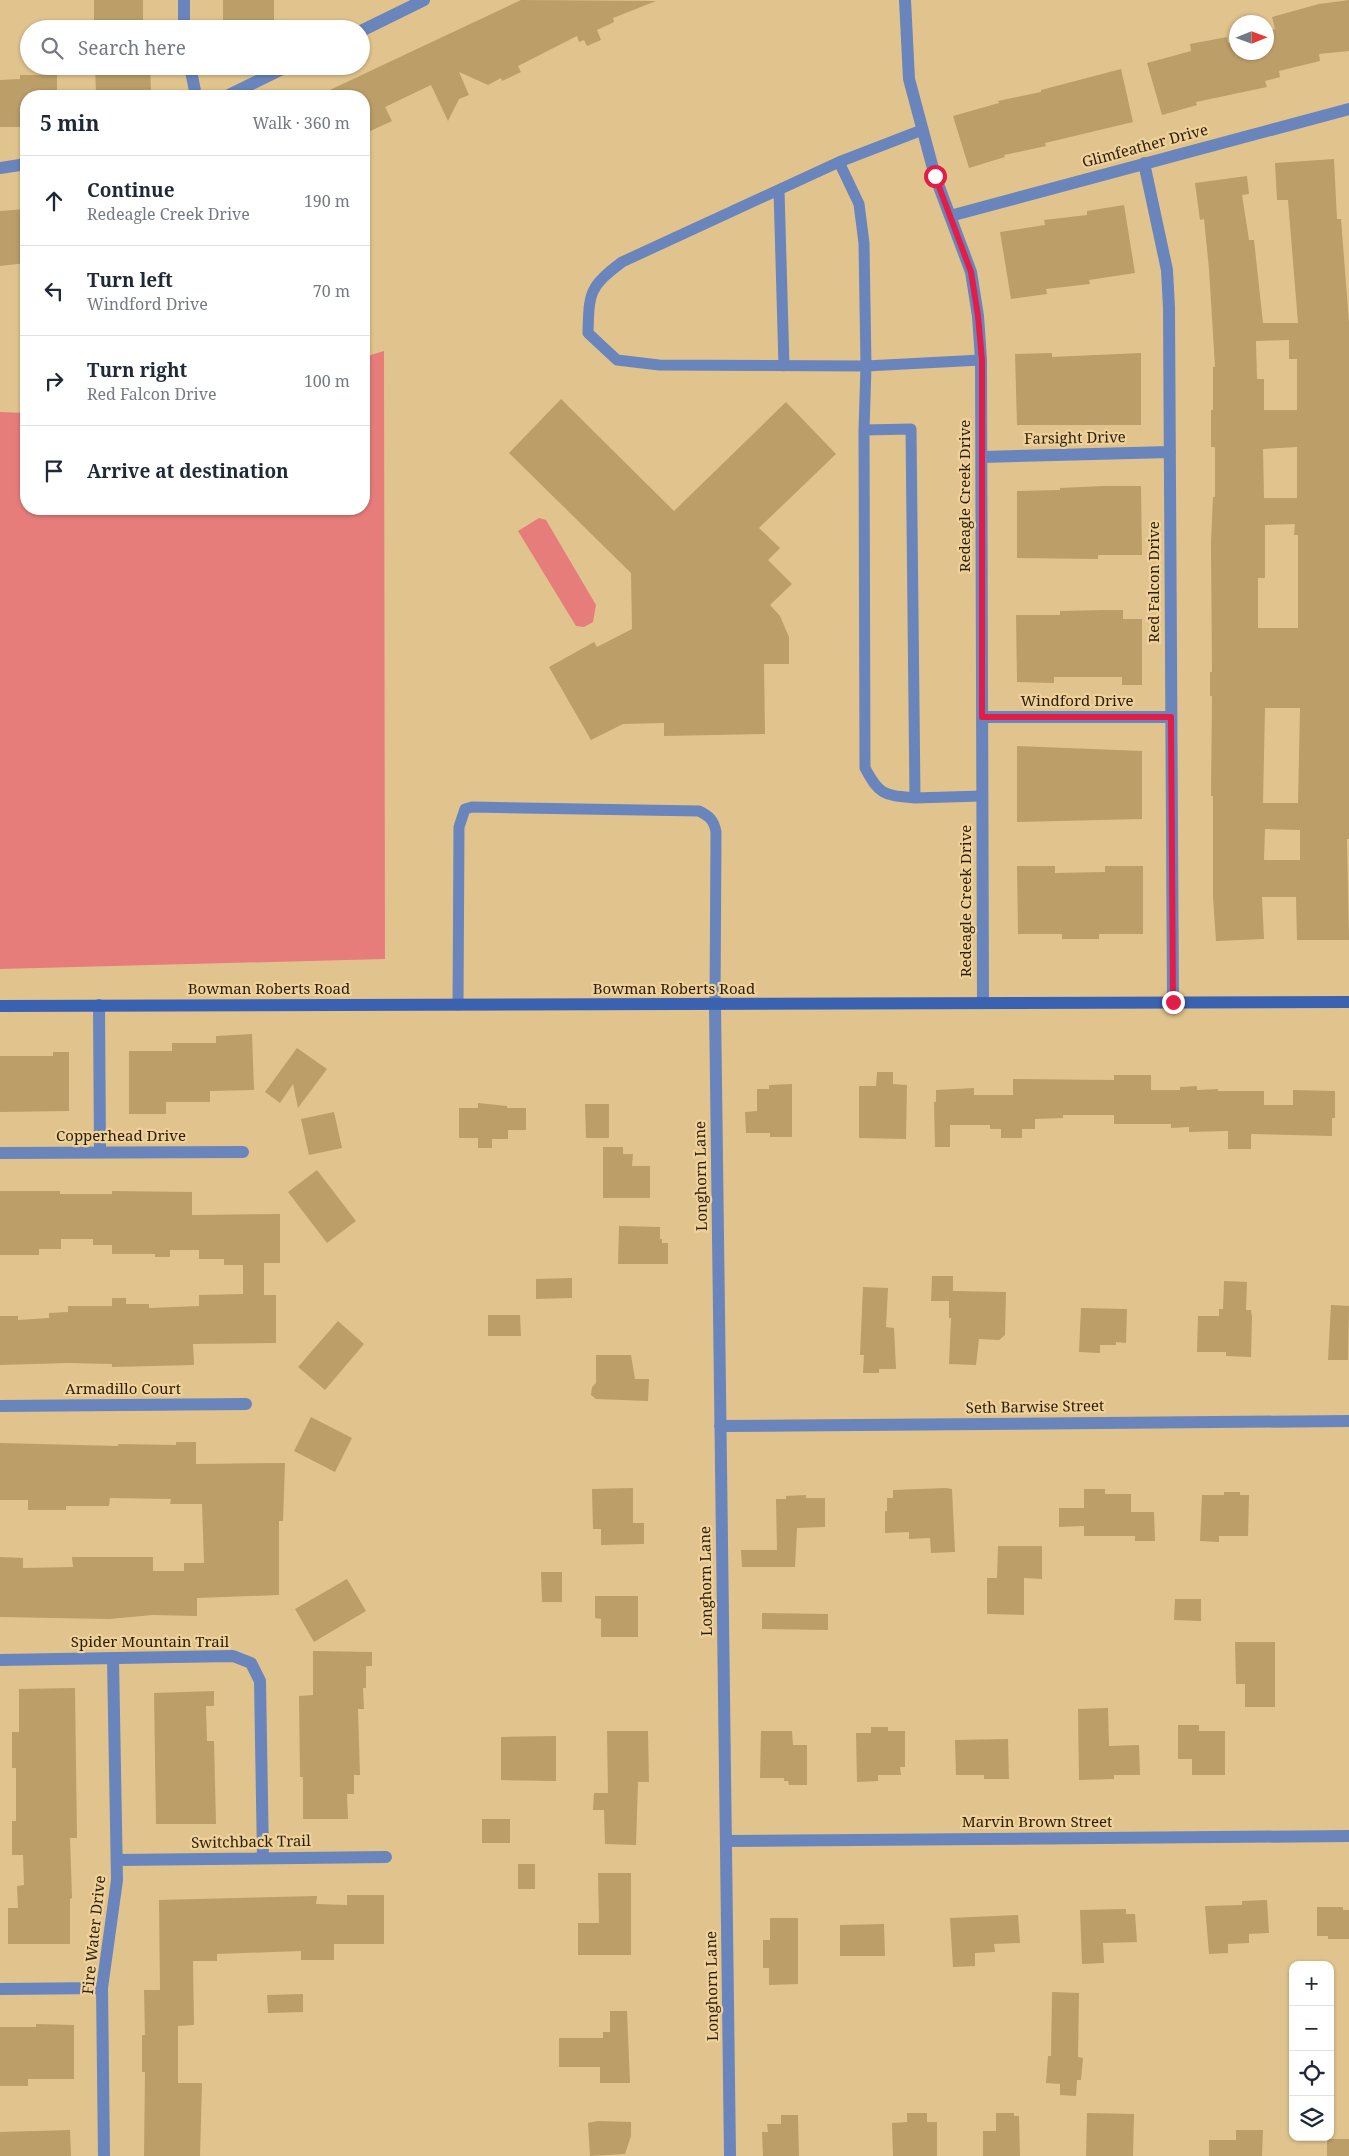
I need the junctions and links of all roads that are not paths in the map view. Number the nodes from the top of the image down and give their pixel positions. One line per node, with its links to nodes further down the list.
1 (184, 0): 4 (street)
2 (424, 0): 5 (street)
3 (905, 0): 11 (street, Redeagle Creek Drive)
4 (184, 20)
5 (370, 27)
6 (192, 75): 8 (street)
7 (270, 75): 9 (street)
8 (195, 90)
9 (239, 90)
10 (1349, 109): 13 (street, Glimfeather Drive)
11 (922, 130): 12 (lane); 17 (street, Redeagle Creek Drive)
12 (839, 162): 16 (lane); 20 (lane)
13 (1144, 163): 17 (street, Glimfeather Drive); 22 (street, Red Falcon Drive)
14 (20, 165): 15 (street)
15 (0, 168)
16 (779, 190): 19 (lane); 19 (lane)
17 (950, 216): 18 (street, Redeagle Creek Drive)
18 (982, 360): 20 (lane); 23 (street, Redeagle Creek Drive)
19 (784, 366): 20 (lane)
20 (866, 366): 21 (lane)
21 (864, 430): 27 (lane); 27 (lane)
22 (1170, 452): 23 (street, Farsight Drive); 25 (street, Red Falcon Drive)
23 (982, 457): 24 (street, Redeagle Creek Drive)
24 (982, 717): 25 (street, Windford Drive); 26 (street, Redeagle Creek Drive)
25 (1171, 717): 28 (street, Red Falcon Drive)
26 (982, 796): 27 (lane); 30 (street, Redeagle Creek Drive)
27 (915, 798)
28 (1173, 1002): 29 (street, Bowman Roberts Road); 30 (street, Bowman Roberts Road)
29 (1349, 1002)
30 (983, 1003): 33 (street, Bowman Roberts Road)
31 (98, 1005): 32 (street, Bowman Roberts Road); 34 (street, Bowman Roberts Road); 35 (street)
32 (458, 1005): 33 (street, Bowman Roberts Road); 33 (lane)
33 (714, 1005): 41 (street, Longhorn Lane)
34 (0, 1006)
35 (100, 1152): 36 (street, Copperhead Drive); 37 (street, Copperhead Drive)
36 (243, 1152)
37 (0, 1153)
38 (246, 1404): 39 (street, Armadillo Court)
39 (0, 1406)
40 (1349, 1420): 41 (street, Seth Barwise Street)
41 (720, 1426): 45 (street, Longhorn Lane)
42 (113, 1658): 43 (street, Spider Mountain Trail); 47 (street, Spider Mountain Trail); 48 (street, Fire Water Drive)
43 (0, 1660)
44 (1349, 1836): 45 (street, Marvin Brown Street)
45 (726, 1841): 52 (street, Longhorn Lane)
46 (386, 1857): 47 (street, Switchback Trail)
47 (263, 1858): 48 (street, Switchback Trail)
48 (117, 1860): 49 (street, Fire Water Drive)
49 (102, 1988): 50 (street); 51 (street, Fire Water Drive)
50 (0, 1989)
51 (104, 2156)
52 (730, 2156)

